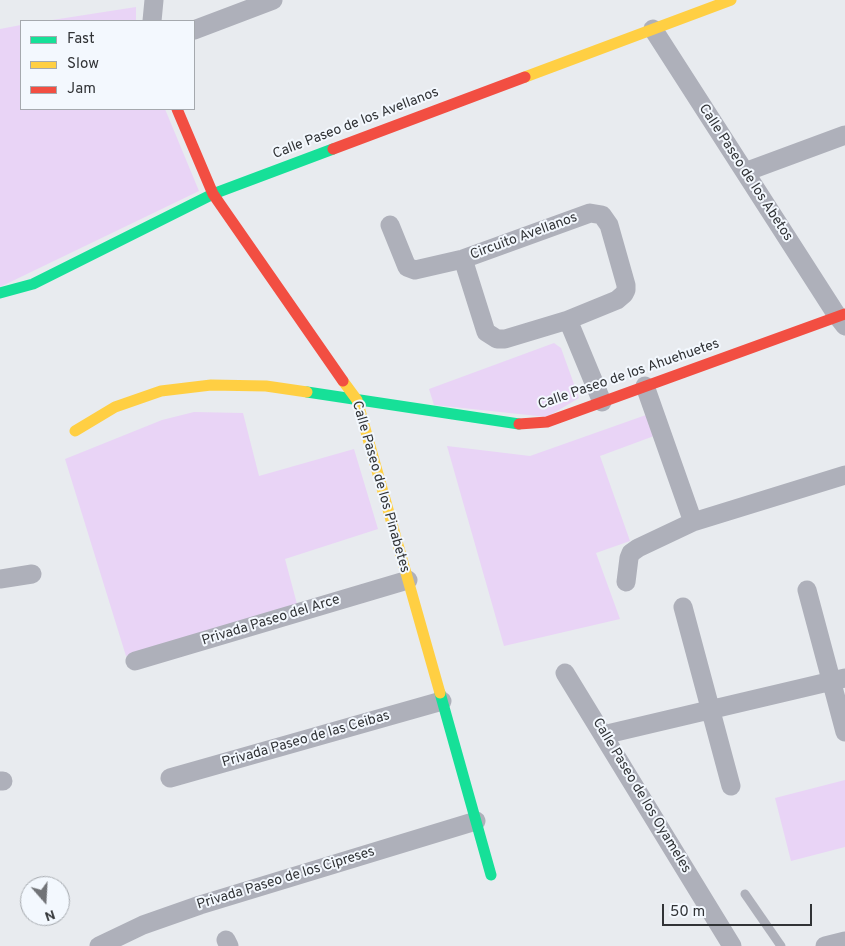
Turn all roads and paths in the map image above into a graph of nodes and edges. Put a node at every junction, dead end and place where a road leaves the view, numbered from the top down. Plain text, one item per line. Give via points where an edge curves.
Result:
1 (154, 0) edge
2 (273, 0) edge
3 (731, 0) edge
4 (152, 20) edge
5 (653, 29) junction
6 (195, 30) edge
7 (177, 110) edge
8 (845, 135) edge
9 (744, 172) junction
10 (213, 194) junction
11 (390, 225) dead end
12 (463, 259) junction
13 (0, 294) edge
14 (843, 319) edge
15 (568, 320) junction
16 (645, 386) junction
17 (357, 400) junction
18 (602, 402) junction
19 (75, 431) dead end
20 (845, 475) edge
21 (693, 522) junction
22 (32, 574) dead end
23 (0, 579) edge
24 (408, 580) junction
25 (626, 582) dead end
26 (807, 590) dead end
27 (683, 607) dead end
28 (135, 662) dead end
29 (564, 673) dead end
30 (838, 680) edge
31 (442, 701) junction
32 (711, 709) junction
33 (845, 732) edge
34 (603, 735) junction
35 (170, 778) dead end
36 (731, 786) dead end
37 (476, 821) junction
38 (491, 875) dead end
39 (744, 894) dead end
40 (845, 941) edge
41 (99, 946) edge
42 (732, 946) edge
43 (781, 946) edge
44 (825, 946) edge

1 - 4 street
2 - 6 street
3 - 5 street, Calle Paseo de los Avellanos
5 - 9 street, Calle Paseo de los Abetos
5 - 10 street, Calle Paseo de los Avellanos
7 - 10 street, Calle Paseo de los Pinabetes
8 - 9 street
9 - 14 street, Calle Paseo de los Abetos
10 - 13 street, Calle Paseo de los Avellanos via 33,284
10 - 17 street, Calle Paseo de los Pinabetes
11 - 12 street via 410,269
12 - 15 street, Circuito Avellanos via 486,332 491,336 505,339
12 - 15 street, Circuito Avellanos via 590,213 602,215 609,225 626,290 617,300
14 - 16 street, Calle Paseo de los Ahuehuetes
15 - 18 street
16 - 18 street, Calle Paseo de los Ahuehuetes
16 - 21 street
17 - 18 street, Calle Paseo de los Ahuehuetes via 513,424 547,422
17 - 19 street, Calle Paseo de los Ahuehuetes via 266,386 210,385 161,391 115,407
17 - 24 street, Calle Paseo de los Pinabetes
20 - 21 street
21 - 25 street via 634,550 629,558
22 - 23 street
24 - 28 street, Privada Paseo del Arce
24 - 31 street, Calle Paseo de los Pinabetes
26 - 30 street
27 - 32 street
29 - 34 street, Calle Paseo de los Oyameles
30 - 32 street
30 - 33 street
31 - 35 street, Privada Paseo de las Ceibas
31 - 37 street, Calle Paseo de los Pinabetes
32 - 34 street
32 - 36 street
34 - 42 street, Calle Paseo de los Oyameles
37 - 38 street, Calle Paseo de los Pinabetes
37 - 41 street, Privada Paseo de los Cipreses via 200,905 143,925
39 - 43 lane
40 - 44 street

